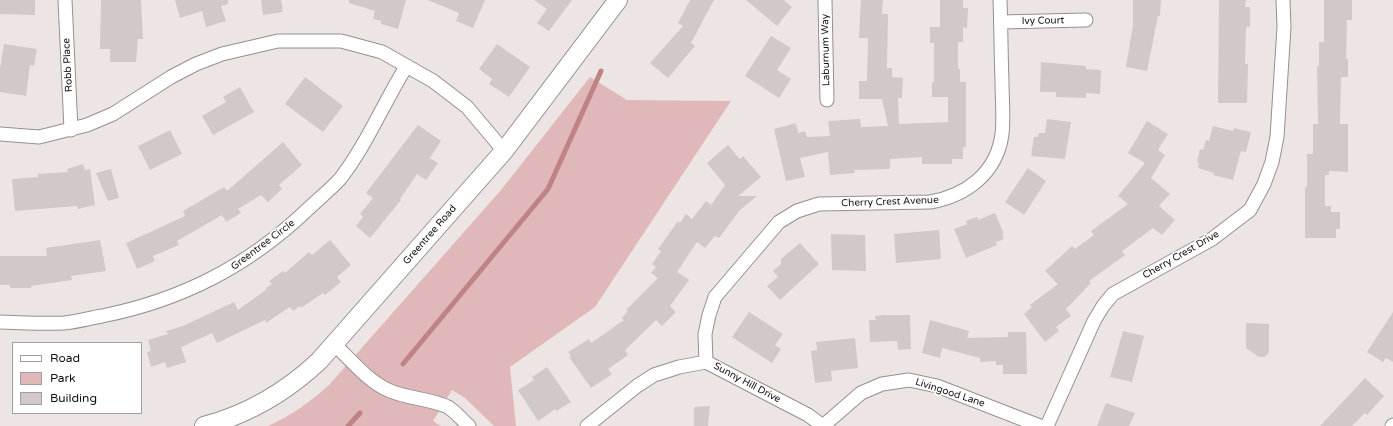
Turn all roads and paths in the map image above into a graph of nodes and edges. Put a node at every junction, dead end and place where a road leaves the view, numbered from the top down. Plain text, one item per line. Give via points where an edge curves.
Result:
1 (65, 0) edge
2 (618, 0) edge
3 (825, 0) edge
4 (1000, 0) edge
5 (1283, 0) edge
6 (1086, 20) dead end
7 (1001, 22) junction
8 (406, 67) junction
9 (826, 100) dead end
10 (71, 130) junction
11 (0, 134) edge
12 (504, 151) junction
13 (0, 322) edge
14 (334, 344) junction
15 (706, 362) junction
16 (204, 426) edge
17 (469, 426) edge
18 (587, 426) edge
19 (823, 426) edge
20 (1040, 426) edge
21 (1047, 426) edge

1 - 10 street, Robb Place
2 - 12 street, Greentree Road
3 - 9 street, Laburnum Way
4 - 7 street, Cherry Crest Avenue
5 - 21 street, Cherry Crest Drive via 1284,27 1277,137 1269,170 1250,210 1212,240 1113,294 1094,321
6 - 7 street, Ivy Court
7 - 15 street, Cherry Crest Avenue via 1002,134 996,156 984,174 966,190 943,200 819,204 797,211 779,222 716,297 705,334
8 - 10 street via 382,52 341,41 278,41 222,54 196,64 113,114
8 - 12 street via 433,81 467,108
8 - 13 street, Greentree Circle via 363,145 339,180 263,248 228,271 172,296 126,311 65,323
10 - 11 street via 39,137
12 - 14 street, Greentree Road
14 - 16 street, Greentree Road via 306,374 266,402 234,417
14 - 17 street via 374,382 387,390 449,408
15 - 18 street, Sunny Hill Drive via 654,375
15 - 19 street, Sunny Hill Drive via 808,415
19 - 20 street, Livingood Lane via 861,393 882,384 909,380 937,386

